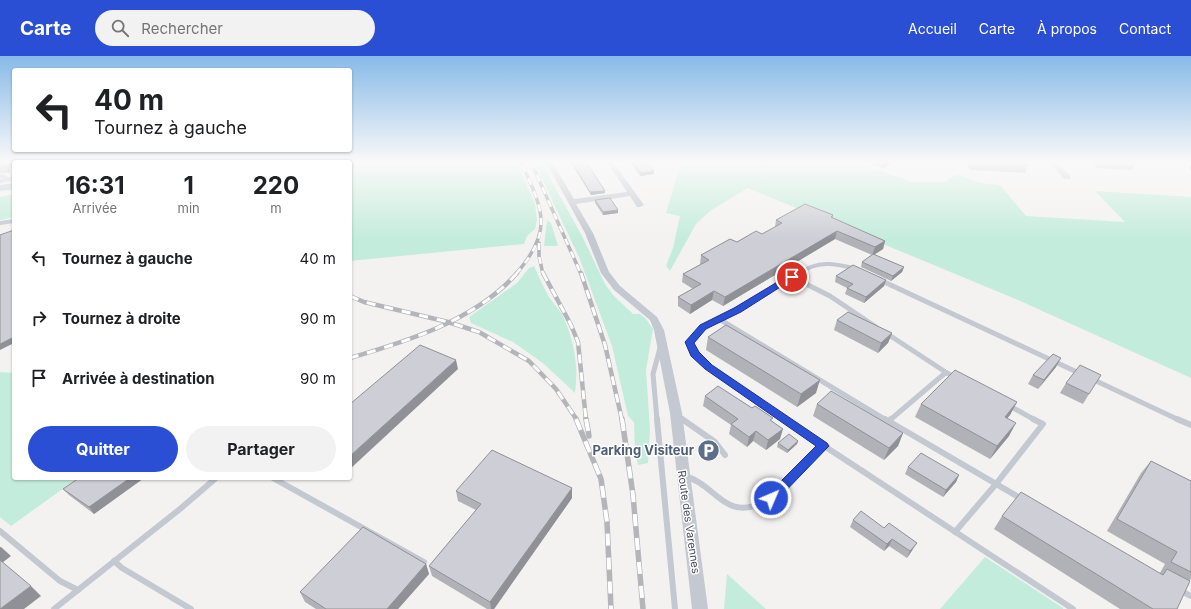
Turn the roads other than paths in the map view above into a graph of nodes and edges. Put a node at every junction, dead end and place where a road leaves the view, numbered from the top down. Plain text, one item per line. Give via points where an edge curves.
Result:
1 (563, 188) edge
2 (628, 188) edge
3 (12, 190) edge
4 (0, 192) edge
5 (632, 193) junction
6 (571, 202) junction
7 (640, 205) dead end
8 (12, 221) edge
9 (0, 223) edge
10 (862, 272) edge
11 (792, 277) junction
12 (877, 278) edge
13 (719, 319) junction
14 (662, 341) junction
15 (947, 373) junction
16 (961, 381) edge
17 (1003, 403) edge
18 (676, 413) junction
19 (888, 421) junction
20 (1191, 425) edge
21 (823, 446) junction
22 (725, 455) dead end
23 (683, 476) junction
24 (214, 480) edge
25 (278, 480) edge
26 (996, 484) junction
27 (1030, 505) edge
28 (0, 531) edge
29 (955, 532) junction
30 (114, 561) junction
31 (424, 562) edge
32 (1172, 586) edge
33 (78, 590) junction
34 (1191, 596) edge
35 (54, 609) edge
36 (191, 609) edge
37 (675, 609) edge
38 (700, 609) edge
39 (1073, 609) edge

1 - 6 street, Route des Varennes
2 - 5 street
3 - 4 main road
5 - 6 street
5 - 7 street
6 - 14 street, Route des Varennes via 589,233 606,273 617,288 654,319
8 - 9 lane
10 - 11 lane via 842,264 831,263 808,267
11 - 13 lane
11 - 15 lane via 830,296
12 - 20 lane
13 - 19 lane
13 - 21 lane via 703,327 690,342 695,354 708,367
14 - 18 street, Route des Varennes
14 - 37 lane via 653,374
15 - 16 lane
15 - 19 lane
17 - 26 lane via 1043,424
18 - 22 lane via 715,442
18 - 23 street, Route des Varennes
19 - 26 lane
21 - 23 lane via 771,498 759,506 750,508 728,505 690,477
21 - 29 lane
23 - 38 street, Route des Varennes
24 - 30 lane
25 - 31 lane
26 - 27 lane
26 - 29 lane
28 - 33 lane via 60,581
29 - 39 lane
30 - 33 lane
30 - 36 lane
32 - 34 lane
33 - 35 lane

